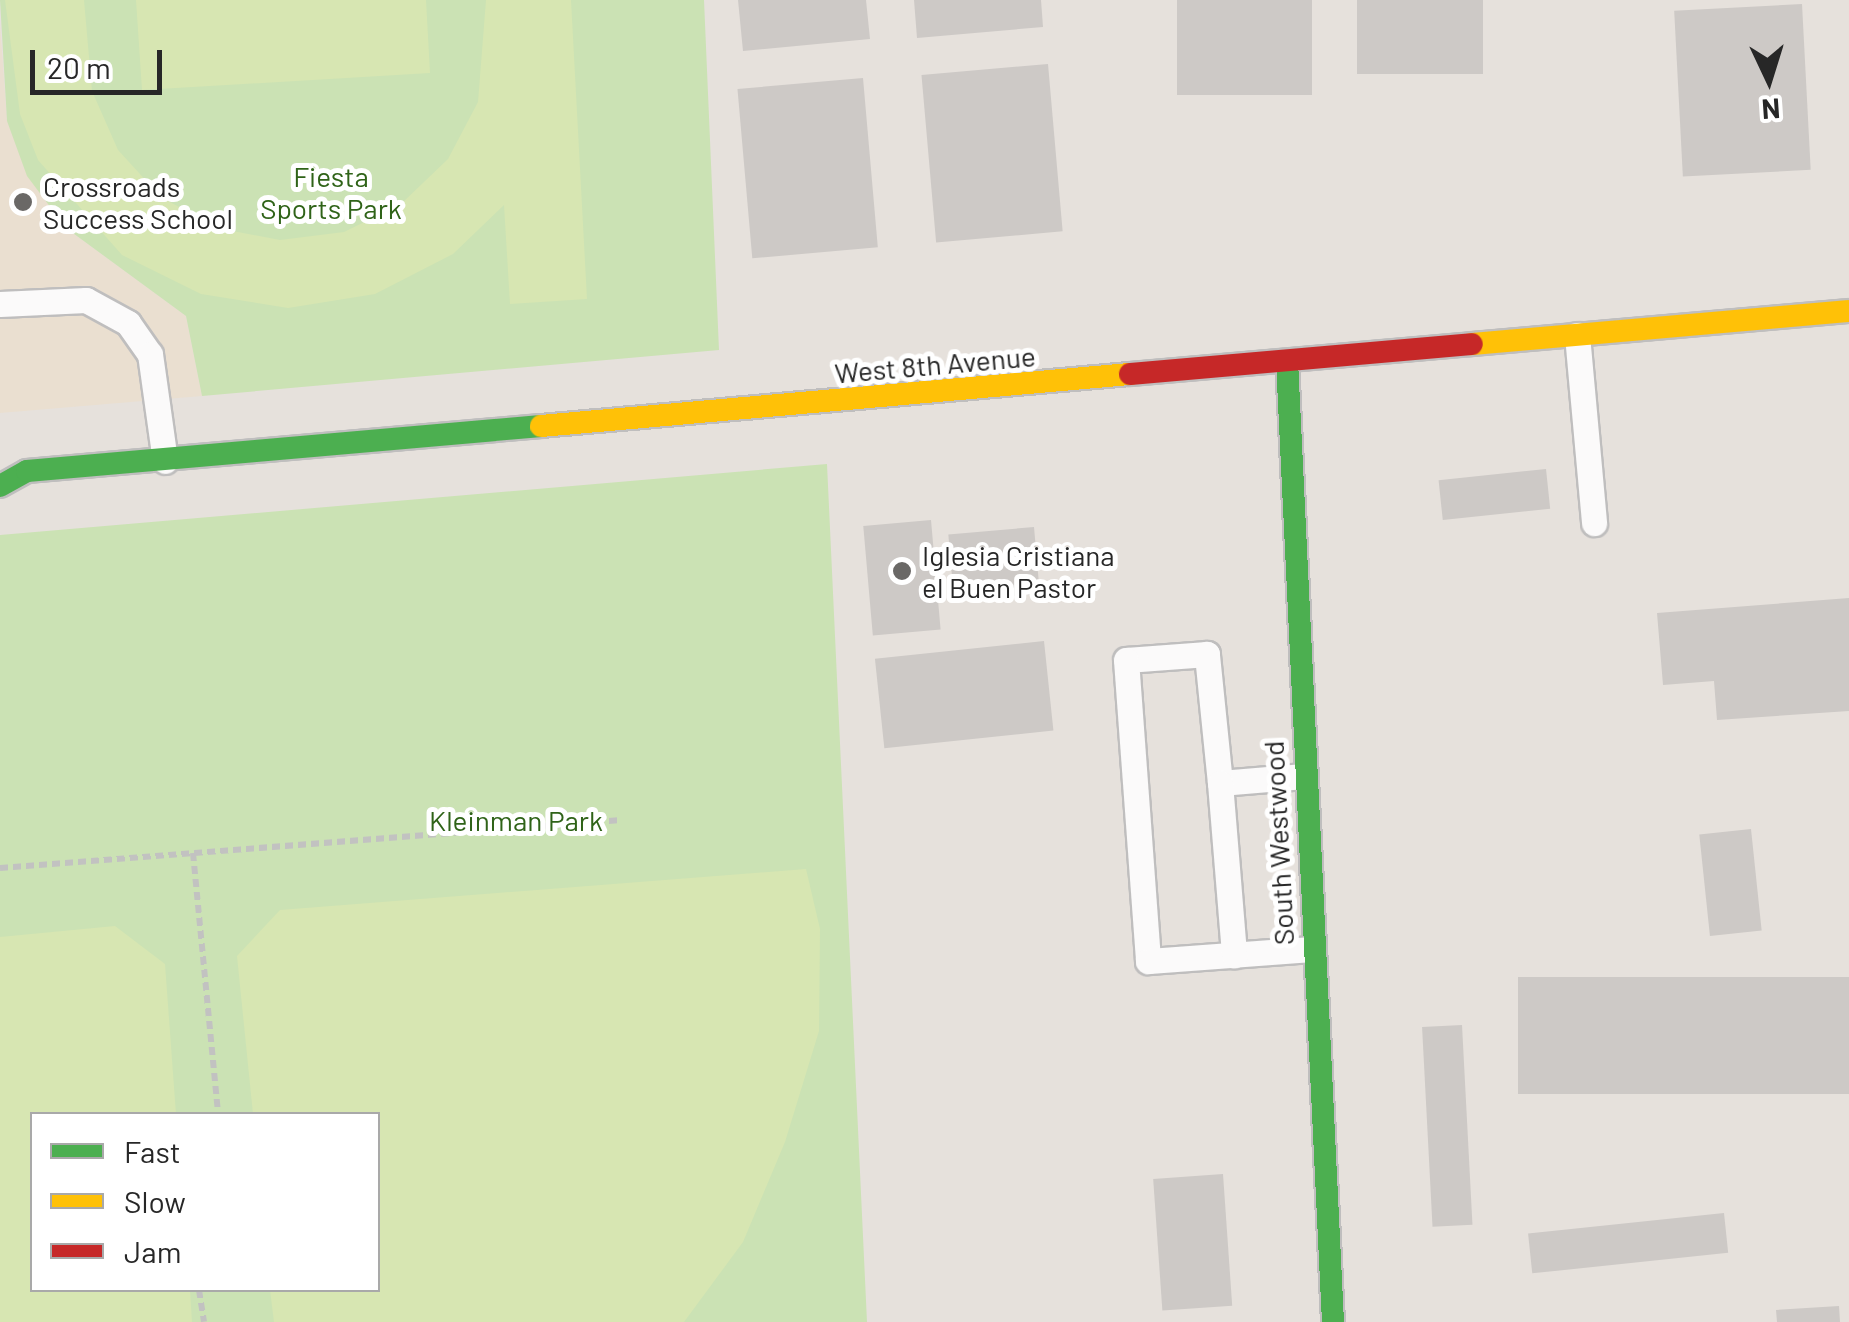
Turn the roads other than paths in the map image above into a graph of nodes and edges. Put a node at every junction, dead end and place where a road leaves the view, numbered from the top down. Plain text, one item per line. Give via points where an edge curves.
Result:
1 (0, 304) edge
2 (1849, 311) edge
3 (1576, 335) junction
4 (1287, 361) junction
5 (0, 455) edge
6 (165, 462) junction
7 (27, 471) junction
8 (0, 486) edge
9 (1594, 524) dead end
10 (1304, 776) junction
11 (1220, 783) junction
12 (1313, 950) junction
13 (1234, 955) junction
14 (1333, 1322) edge

1 - 6 lane via 86,300 128,324 150,354
2 - 3 street, West 8th Avenue
3 - 4 street, West 8th Avenue
3 - 9 lane
4 - 6 street, West 8th Avenue
4 - 10 street, South Westwood
5 - 7 street
6 - 7 street, West 8th Avenue
7 - 8 street, West 8th Avenue
10 - 11 lane
10 - 12 street, South Westwood
11 - 13 lane
11 - 13 lane via 1207,654 1126,660 1148,961
12 - 13 lane
12 - 14 street, South Westwood

